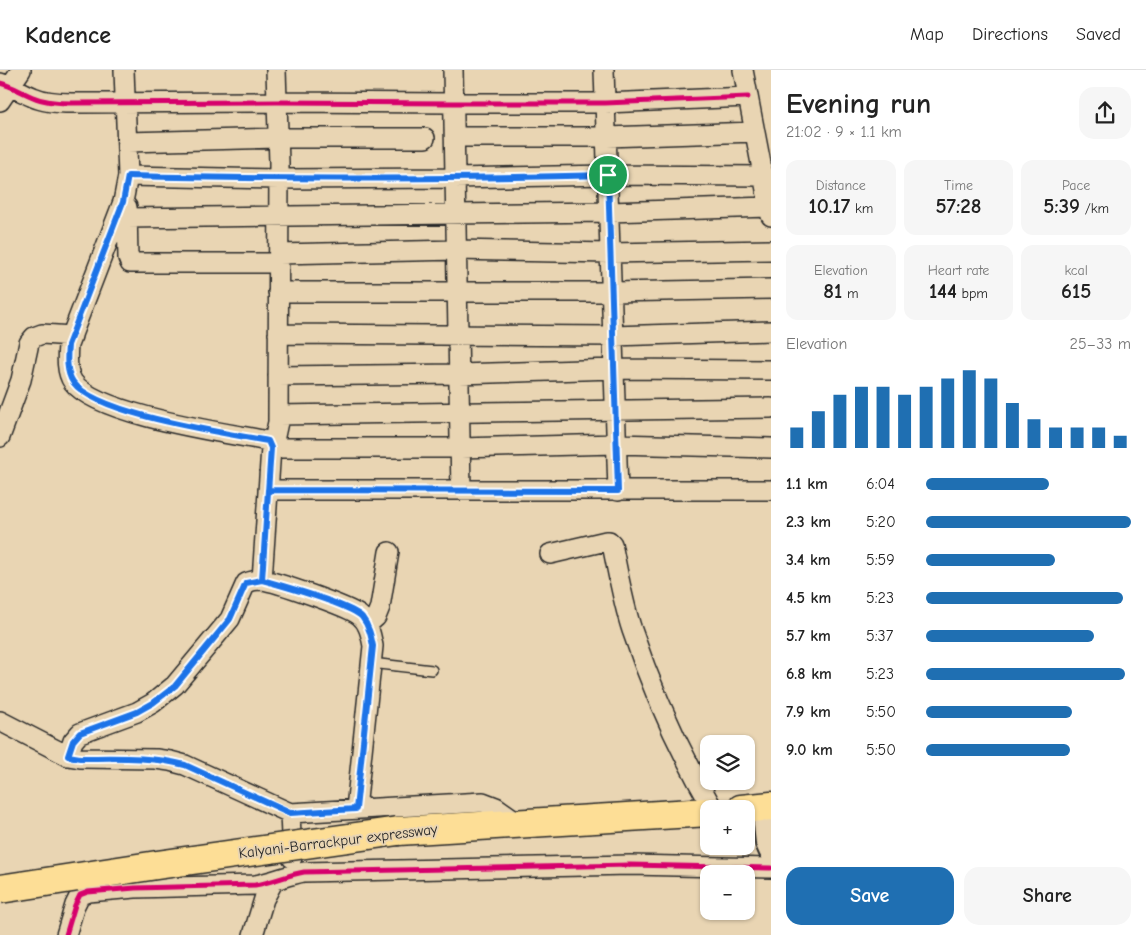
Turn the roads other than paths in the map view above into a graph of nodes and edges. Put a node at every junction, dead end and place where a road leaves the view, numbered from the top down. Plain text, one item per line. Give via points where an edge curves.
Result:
1 (21, 70) edge
2 (124, 70) edge
3 (276, 70) edge
4 (454, 70) edge
5 (604, 70) edge
6 (743, 70) edge
7 (5, 84) edge
8 (748, 96) junction
9 (0, 101) edge
10 (277, 102) junction
11 (126, 103) junction
12 (454, 103) junction
13 (606, 103) junction
14 (755, 132) junction
15 (607, 137) junction
16 (278, 138) junction
17 (425, 138) dead end
18 (455, 138) junction
19 (127, 142) junction
20 (608, 175) junction
21 (763, 176) junction
22 (455, 178) junction
23 (279, 179) junction
24 (127, 182) junction
25 (609, 212) junction
26 (770, 212) edge
27 (456, 214) junction
28 (279, 216) junction
29 (127, 218) junction
30 (457, 250) junction
31 (771, 250) edge
32 (610, 253) junction
33 (279, 259) junction
34 (771, 290) edge
35 (457, 291) junction
36 (278, 292) junction
37 (612, 292) junction
38 (771, 331) edge
39 (278, 334) junction
40 (458, 335) junction
41 (72, 336) junction
42 (613, 336) junction
43 (614, 369) junction
44 (771, 370) edge
45 (459, 374) junction
46 (278, 376) junction
47 (771, 408) edge
48 (615, 409) junction
49 (460, 414) junction
50 (278, 415) junction
51 (0, 437) edge
52 (616, 444) junction
53 (271, 446) junction
54 (460, 448) junction
55 (771, 448) edge
56 (268, 490) junction
57 (461, 490) junction
58 (771, 490) edge
59 (618, 491) junction
60 (389, 552) dead end
61 (550, 554) dead end
62 (262, 580) junction
63 (367, 625) junction
64 (371, 663) junction
65 (432, 670) dead end
66 (0, 721) edge
67 (68, 756) junction
68 (708, 800) edge
69 (759, 807) edge
70 (356, 809) junction
71 (290, 813) junction
72 (700, 813) edge
73 (520, 824) junction
74 (771, 850) edge
75 (771, 868) edge
76 (293, 874) junction
77 (273, 882) junction
78 (0, 889) edge
79 (66, 935) edge
80 (253, 935) edge

1 - 7 street
2 - 11 street
3 - 10 street
4 - 12 street
5 - 13 street
6 - 8 street
7 - 9 street
7 - 11 street via 34,98 58,103
8 - 13 street
8 - 14 street
10 - 11 street
10 - 12 street
10 - 16 street
11 - 19 street
12 - 13 street
12 - 18 street
13 - 15 street
14 - 15 street
14 - 21 street
15 - 18 street
15 - 20 street
16 - 17 street
16 - 19 street
16 - 23 street
18 - 22 street
19 - 24 street
20 - 21 street
20 - 22 street
20 - 25 street
21 - 26 street
22 - 23 street
22 - 27 street
23 - 24 street
23 - 28 street
24 - 29 street
24 - 41 street via 123,202
25 - 26 street
25 - 27 street
25 - 32 street
27 - 28 street
27 - 30 street
28 - 29 street
28 - 33 street
29 - 33 street via 130,263
30 - 32 street
30 - 33 street
30 - 35 street
31 - 32 street
32 - 37 street
33 - 36 street
34 - 37 street
35 - 36 street
35 - 37 street
35 - 40 street
36 - 39 street
37 - 42 street
38 - 42 street
39 - 40 street
39 - 46 street
40 - 42 street
40 - 45 street
41 - 51 street via 42,334 29,342 21,380
41 - 53 street via 68,345 68,370 73,382 86,394 105,404 169,422 268,441
42 - 43 street
43 - 44 street
43 - 45 street
43 - 48 street
45 - 46 street
45 - 49 street
46 - 50 street
47 - 48 street
48 - 49 street
48 - 52 street
49 - 50 street
49 - 54 street
50 - 53 street via 277,431
52 - 54 street
52 - 55 street
52 - 59 street
53 - 54 street
53 - 56 street
54 - 57 street
56 - 57 street
56 - 62 street
57 - 59 street
58 - 59 street
60 - 63 street via 380,607 376,617
61 - 68 street via 606,541 612,544 625,607 644,661 664,713
62 - 63 street via 352,611
62 - 67 street via 246,583 230,619 175,686 145,708 80,733 73,741
63 - 64 street via 373,646
64 - 65 lane
64 - 70 street
66 - 67 street
67 - 71 street via 170,761
69 - 74 street
70 - 71 street
70 - 73 street via 483,802
71 - 76 street
72 - 73 highway, Kalyani-Barrackpur expressway
73 - 78 highway, Kalyani-Barrackpur expressway, bridge via 398,831
75 - 76 street via 630,864
76 - 77 street
77 - 79 street via 88,892 80,896 75,905
77 - 80 street

